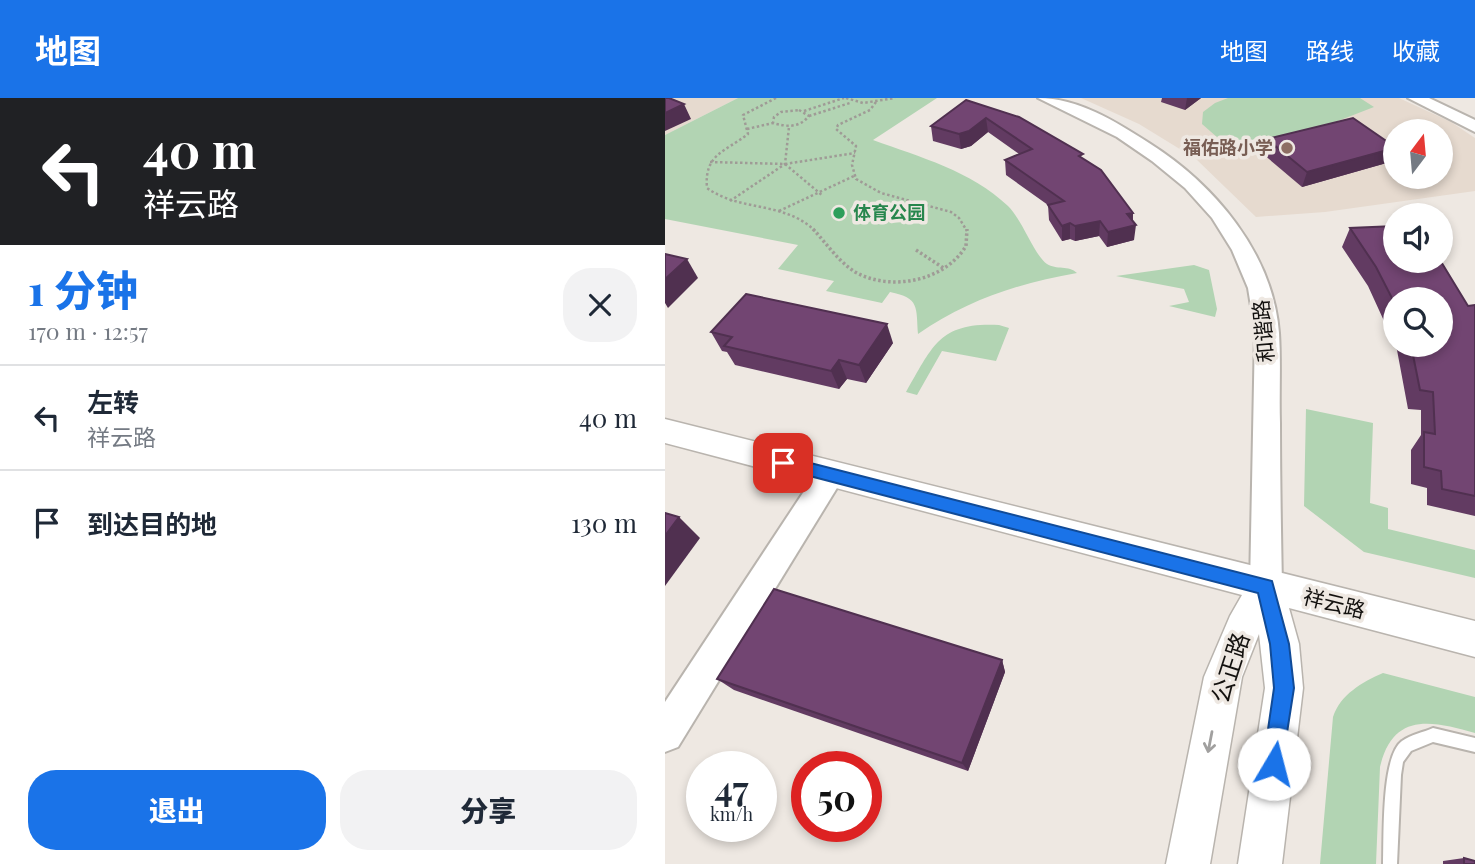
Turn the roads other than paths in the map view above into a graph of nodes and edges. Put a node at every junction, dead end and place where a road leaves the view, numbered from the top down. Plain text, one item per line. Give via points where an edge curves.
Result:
1 (1046, 98) edge
2 (1416, 98) edge
3 (1475, 127) edge
4 (665, 431) edge
5 (830, 475) junction
6 (1266, 587) junction
7 (1475, 639) edge
8 (665, 734) edge
9 (1475, 745) edge
10 (1188, 864) edge
11 (1260, 864) edge
12 (1390, 864) edge

1 - 6 street, 和谐路 via 1109,125 1173,167 1221,217 1254,271 1267,331
2 - 3 street
4 - 5 main road, 祥云路
5 - 6 main road, 祥云路
5 - 8 street
6 - 7 main road, 祥云路
6 -> 10 main road, 公正路 via 1223,677
6 - 11 main road, 公正路 via 1280,644 1284,688
9 - 12 lane via 1433,735 1406,746 1394,775

